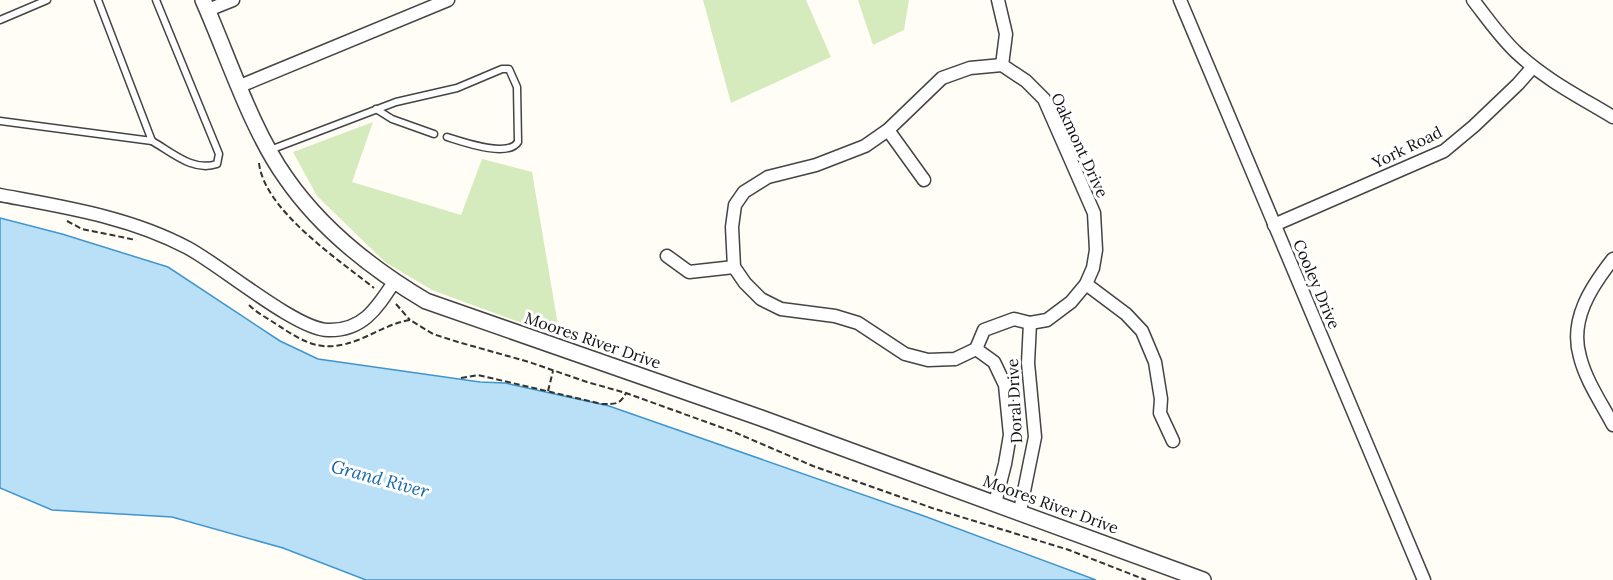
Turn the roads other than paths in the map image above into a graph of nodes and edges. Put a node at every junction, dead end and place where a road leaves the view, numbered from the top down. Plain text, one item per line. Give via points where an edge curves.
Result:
1 (48, 0) edge
2 (98, 0) edge
3 (156, 0) edge
4 (233, 0) edge
5 (448, 0) edge
6 (998, 0) edge
7 (1180, 0) edge
8 (1473, 0) edge
9 (206, 5) edge
10 (1, 18) edge
11 (1002, 65) junction
12 (1533, 67) junction
13 (240, 86) junction
14 (376, 109) junction
15 (1613, 117) edge
16 (0, 121) edge
17 (888, 130) junction
18 (434, 134) dead end
19 (447, 138) dead end
20 (152, 141) junction
21 (270, 150) junction
22 (924, 180) dead end
23 (0, 195) edge
24 (1274, 225) junction
25 (667, 256) dead end
26 (1613, 259) edge
27 (734, 267) junction
28 (394, 282) junction
29 (1086, 284) junction
30 (1030, 323) junction
31 (976, 349) junction
32 (1613, 425) edge
33 (1173, 441) dead end
34 (995, 503) junction
35 (1020, 512) junction
36 (1203, 580) edge
37 (1424, 580) edge

1 - 10 lane
2 - 20 lane
3 - 20 lane via 219,154 217,164 205,168 191,165
4 - 9 street
5 - 13 street
6 - 11 street via 1006,34
7 - 24 street, Cooley Drive
8 - 12 street via 1501,37
9 - 13 street, Moores River Drive
11 - 17 street via 970,68 942,78
11 - 29 street, Oakmont Drive via 1044,99 1094,213 1094,268
12 - 15 street
12 - 24 street, York Road via 1444,151
13 - 21 street, Moores River Drive
14 - 18 lane
14 - 19 lane via 457,88 509,69 517,87 519,142 515,147 497,149
14 - 21 lane
16 - 20 lane
17 - 22 street
17 - 27 street via 865,146 816,165 768,177 744,192 735,205 732,227
21 - 28 street, Moores River Drive via 311,211 344,244
23 - 28 street via 78,209 159,235 188,248 290,315 320,330 351,327 364,321
24 - 37 street, Cooley Drive
25 - 27 street via 689,272
26 - 32 street via 1583,304 1577,329 1579,357
27 - 31 street via 761,299 781,309 858,323 905,354 928,360 955,359
28 - 34 street, Moores River Drive via 426,301
29 - 30 street, Oakmont Drive via 1071,302 1047,320
29 - 33 street via 1142,331 1155,362 1160,412
30 - 31 street via 1014,319 984,330
30 - 35 street, Doral Drive via 1028,363 1035,437
31 - 34 street, Doral Drive via 994,362 1005,385 1010,435
34 - 35 street, Moores River Drive
35 - 36 street, Moores River Drive

